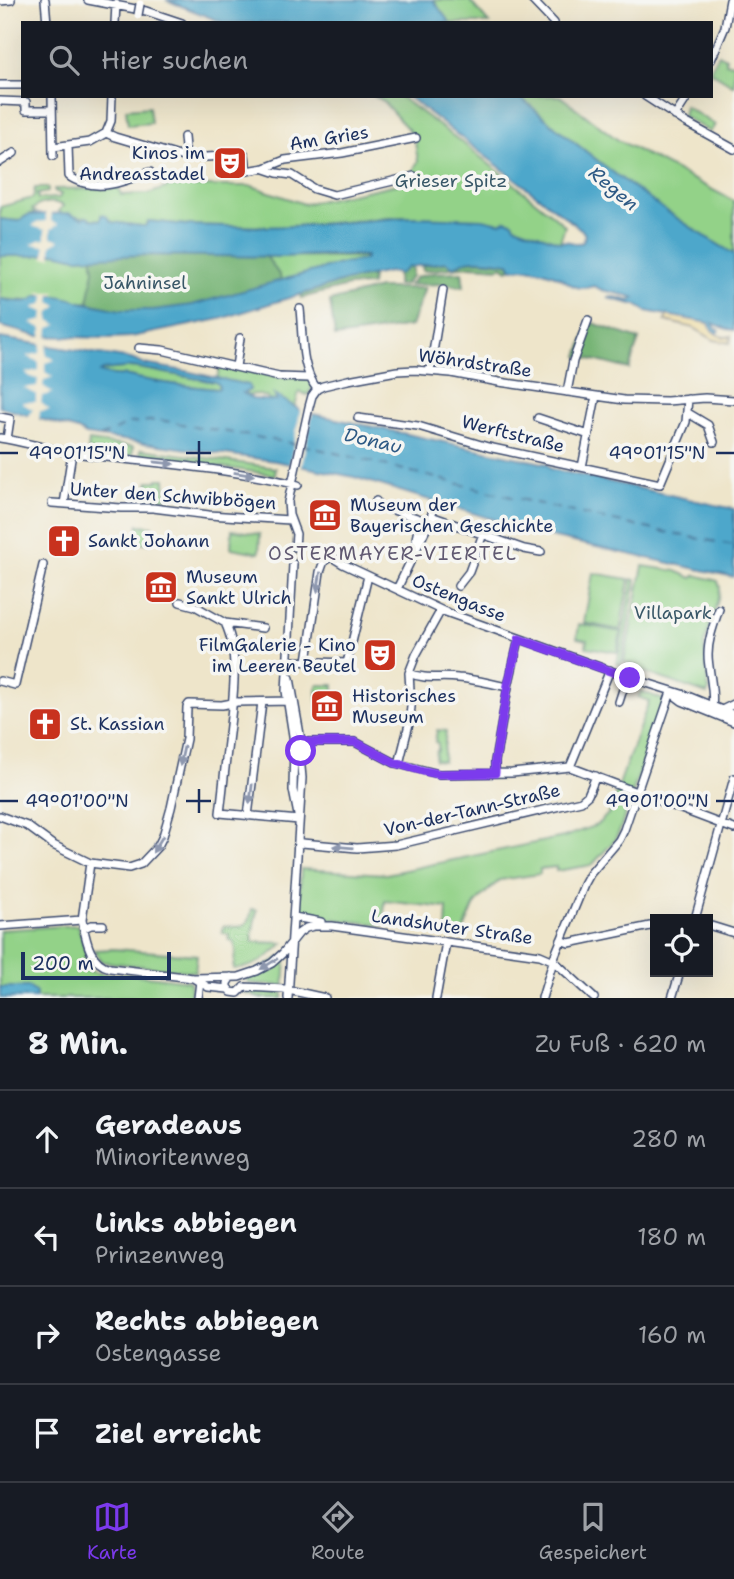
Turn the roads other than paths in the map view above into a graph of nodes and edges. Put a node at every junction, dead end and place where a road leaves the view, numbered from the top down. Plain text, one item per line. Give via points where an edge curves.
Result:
1 (11, 0) edge
2 (45, 0) edge
3 (88, 0) edge
4 (141, 0) edge
5 (532, 0) edge
6 (730, 0) edge
7 (0, 1) edge
8 (116, 4) junction
9 (138, 19) edge
10 (47, 21) edge
11 (115, 21) edge
12 (176, 21) edge
13 (552, 21) edge
14 (713, 55) edge
15 (0, 85) edge
16 (21, 85) edge
17 (52, 98) edge
18 (112, 98) edge
19 (648, 98) edge
20 (687, 98) edge
21 (26, 99) edge
22 (0, 101) edge
23 (52, 110) junction
24 (675, 116) junction
25 (106, 133) junction
26 (184, 136) dead end
27 (416, 138) dead end
28 (68, 145) junction
29 (53, 146) junction
30 (734, 149) edge
31 (12, 154) dead end
32 (53, 156) dead end
33 (186, 158) junction
34 (0, 162) edge
35 (265, 169) junction
36 (150, 172) dead end
37 (414, 176) dead end
38 (443, 290) dead end
39 (300, 309) dead end
40 (588, 320) dead end
41 (240, 338) dead end
42 (138, 348) dead end
43 (236, 367) junction
44 (430, 371) junction
45 (309, 378) junction
46 (317, 389) junction
47 (568, 391) junction
48 (596, 396) junction
49 (688, 399) junction
50 (734, 400) edge
51 (688, 413) junction
52 (0, 417) edge
53 (358, 418) dead end
54 (538, 418) dead end
55 (589, 435) junction
56 (3, 439) edge
57 (714, 442) dead end
58 (72, 453) junction
59 (582, 467) junction
60 (295, 484) junction
61 (52, 503) dead end
62 (64, 504) junction
63 (434, 507) dead end
64 (387, 508) dead end
65 (290, 520) junction
66 (430, 520) junction
67 (482, 534) junction
68 (417, 545) junction
69 (295, 547) tunnel mouth
70 (320, 550) dead end
71 (541, 552) dead end
72 (331, 557) junction
73 (293, 564) tunnel mouth
74 (43, 565) dead end
75 (369, 576) junction
76 (458, 586) dead end
77 (397, 589) junction
78 (180, 602) dead end
79 (719, 609) dead end
80 (442, 610) junction
81 (225, 623) junction
82 (263, 628) dead end
83 (519, 639) junction
84 (288, 661) junction
85 (307, 661) junction
86 (610, 670) junction
87 (409, 673) junction
88 (631, 678) junction
89 (0, 681) edge
90 (508, 687) junction
91 (671, 692) junction
92 (290, 701) junction
93 (262, 702) junction
94 (619, 702) dead end
95 (232, 703) junction
96 (734, 704) edge
97 (712, 706) junction
98 (722, 710) junction
99 (734, 715) edge
100 (734, 722) edge
101 (298, 742) junction
102 (302, 757) dead end
103 (399, 764) junction
104 (570, 767) junction
105 (495, 773) junction
106 (596, 776) junction
107 (734, 778) edge
108 (637, 792) junction
109 (0, 816) edge
110 (248, 816) junction
111 (299, 820) junction
112 (721, 824) junction
113 (734, 829) edge
114 (298, 845) junction
115 (90, 863) junction
116 (696, 914) edge
117 (294, 917) junction
118 (83, 924) junction
119 (103, 925) dead end
120 (0, 926) edge
121 (331, 926) junction
122 (650, 926) edge
123 (713, 927) edge
124 (734, 933) edge
125 (561, 940) junction
126 (292, 941) junction
127 (446, 942) junction
128 (554, 961) junction
129 (235, 977) junction
130 (679, 977) edge
131 (198, 979) junction
132 (244, 987) junction
133 (228, 989) junction
134 (288, 994) edge
135 (198, 998) edge
136 (325, 998) edge
137 (436, 998) edge
138 (542, 998) edge
139 (594, 998) edge
140 (673, 998) edge

1 - 7 street
2 - 10 street
3 - 8 street
4 - 9 street, bridge
5 - 13 street
6 - 14 street
8 - 11 street
8 - 12 street
15 - 16 street
17 - 23 street
18 - 25 street
19 - 24 street
20 - 24 street
21 - 22 street
21 - 23 street via 26,110
23 - 29 street
24 - 30 street
25 - 28 street via 90,142
25 - 33 street
26 - 33 street
27 - 35 street, Am Gries via 285,160
28 - 29 street
28 - 36 street via 73,180 107,185
29 - 32 street
31 - 34 street
33 - 35 street, Am Gries via 245,155 247,171
35 - 37 street via 292,175 334,195
38 - 44 street
39 - 45 street
40 - 47 street via 573,360
41 - 43 street
42 - 43 street
43 - 45 street
44 - 46 street, Wöhrdstraße via 397,371
44 - 47 street, Wöhrdstraße
45 - 46 street
46 - 60 street via 308,409
47 - 48 street, Wöhrdstraße
48 - 49 street, Wöhrdstraße via 641,401
48 - 55 street
49 - 50 street, Wöhrdstraße
49 - 51 street
51 - 57 street via 708,425
51 - 59 street, Werftstraße via 660,484
52 - 56 street via 10,419
53 - 59 street, Werftstraße via 418,425 488,447
54 - 55 street
55 - 59 street
56 - 58 street
58 -> 60 street
58 - 62 street
60 - 65 street via 288,505
61 - 62 street, Unter den Schwibbögen
62 - 65 street, Unter den Schwibbögen
63 - 66 street
64 - 68 street via 420,520
65 - 69 street
66 - 67 street
66 - 68 street
67 - 71 street
67 - 76 street via 469,572
68 - 77 street
70 - 72 street, Ostengasse
72 - 75 street, Ostengasse
72 -> 85 street via 322,565
73 - 84 street
74 - 89 street via 15,685
75 - 77 street, Ostengasse
75 - 85 street via 347,663
77 - 80 street, Ostengasse
78 - 81 street
79 - 97 street via 709,640
80 - 83 street, Ostengasse
80 - 87 street
81 - 82 street
81 - 95 street via 233,654
83 - 86 street, Ostengasse
83 - 90 street
84 - 85 street
84 - 92 street
86 - 88 street, Ostengasse
86 - 104 street
87 - 90 street
87 - 103 street via 411,707
88 - 91 street, Ostengasse
88 - 94 street
90 - 105 street
91 - 97 street
91 - 100 street
91 - 108 street
92 - 93 street
92 - 101 street
93 - 95 street
93 -> 110 street
95 - 110 street via 220,813
95 -> 115 street via 189,704 172,808 158,846 141,864 129,868
96 - 98 street
97 - 98 street
98 - 99 street
101 - 102 street
101 - 103 street via 355,742
101 - 111 street via 300,772 293,794
103 - 105 street via 439,774
104 - 105 street
104 - 106 street
106 - 108 street
106 -> 114 street, Von-der-Tann-Straße via 581,801 396,845
107 - 112 street
108 - 112 street
108 - 125 street via 622,835 587,880
109 - 115 street via 27,826
110 - 111 street
111 - 114 street
112 - 113 street
112 - 116 street
114 - 117 street
115 - 118 street
117 - 121 street, Landshuter Straße
117 - 126 street
118 - 119 street
118 - 120 street
118 - 131 street via 92,955 104,966
121 - 126 street, Landshuter Straße via 306,928
121 - 127 street, Landshuter Straße
122 - 125 street via 569,943
123 - 124 street
125 - 128 street
126 -> 129 street, Landshuter Straße via 272,963
126 - 134 street
127 - 128 street, Landshuter Straße
127 - 137 street
128 - 138 street
128 - 139 street, Landshuter Straße
129 - 131 street
129 - 132 street
129 - 133 street via 227,982
130 - 140 street
131 - 133 street via 208,987
131 - 135 street
132 - 133 street via 235,993
132 - 134 street
134 - 136 street

